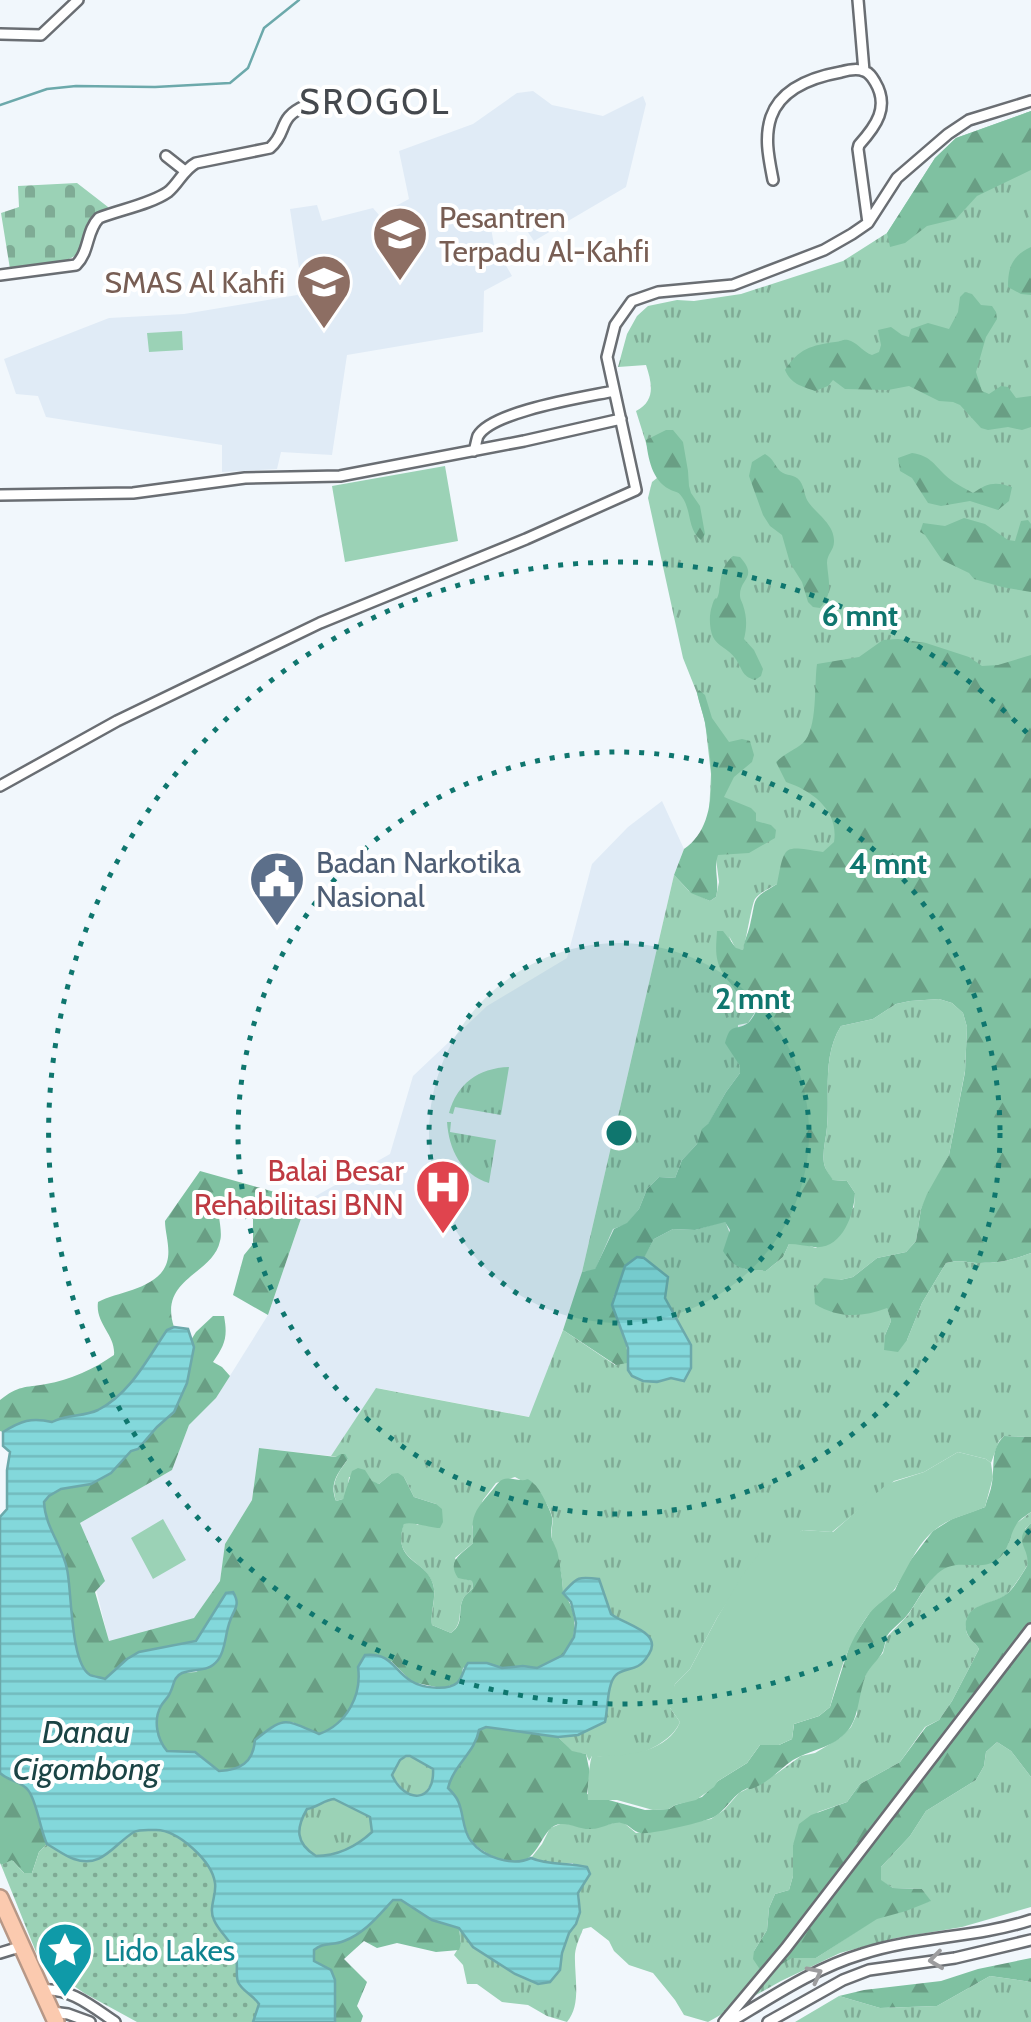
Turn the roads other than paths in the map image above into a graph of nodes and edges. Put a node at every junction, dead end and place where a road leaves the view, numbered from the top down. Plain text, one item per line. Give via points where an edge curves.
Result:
1 (78, 0) edge
2 (858, 0) edge
3 (0, 34) edge
4 (864, 71) junction
5 (1031, 100) edge
6 (307, 105) dead end
7 (166, 156) dead end
8 (185, 171) junction
9 (772, 180) dead end
10 (868, 222) junction
11 (0, 275) edge
12 (614, 392) junction
13 (621, 420) junction
14 (474, 451) junction
15 (0, 494) edge
16 (0, 786) edge
17 (1031, 1630) edge
18 (0, 1898) edge
19 (1031, 1920) edge
20 (1031, 1940) edge
21 (23, 1946) junction
22 (0, 1953) edge
23 (42, 1990) junction
24 (75, 1996) junction
25 (58, 2016) edge
26 (95, 2019) edge
27 (115, 2022) edge
28 (727, 2022) edge
29 (768, 2022) edge

1 - 3 street via 41,34
2 - 4 street
4 - 9 street via 804,82 784,97 768,134
4 - 10 street via 882,100 878,122 858,149
5 - 10 street via 948,134 897,178
6 - 8 street via 289,114 270,148
7 - 8 street
8 - 11 street via 160,196 94,222 76,264
10 - 12 street via 824,250 741,282 632,301 608,345
12 - 13 street
12 - 14 street via 497,420 478,436
13 - 14 street
13 - 16 street via 636,490 320,623
14 - 15 street via 340,476 245,478 144,493
17 - 28 street
18 - 21 highway
28 -> 19 street via 862,1953
20 -> 29 street via 869,1970
21 - 22 street
21 - 23 highway
23 - 24 street
23 - 25 highway
24 - 25 street
24 - 26 street
25 - 26 street
26 - 27 street

